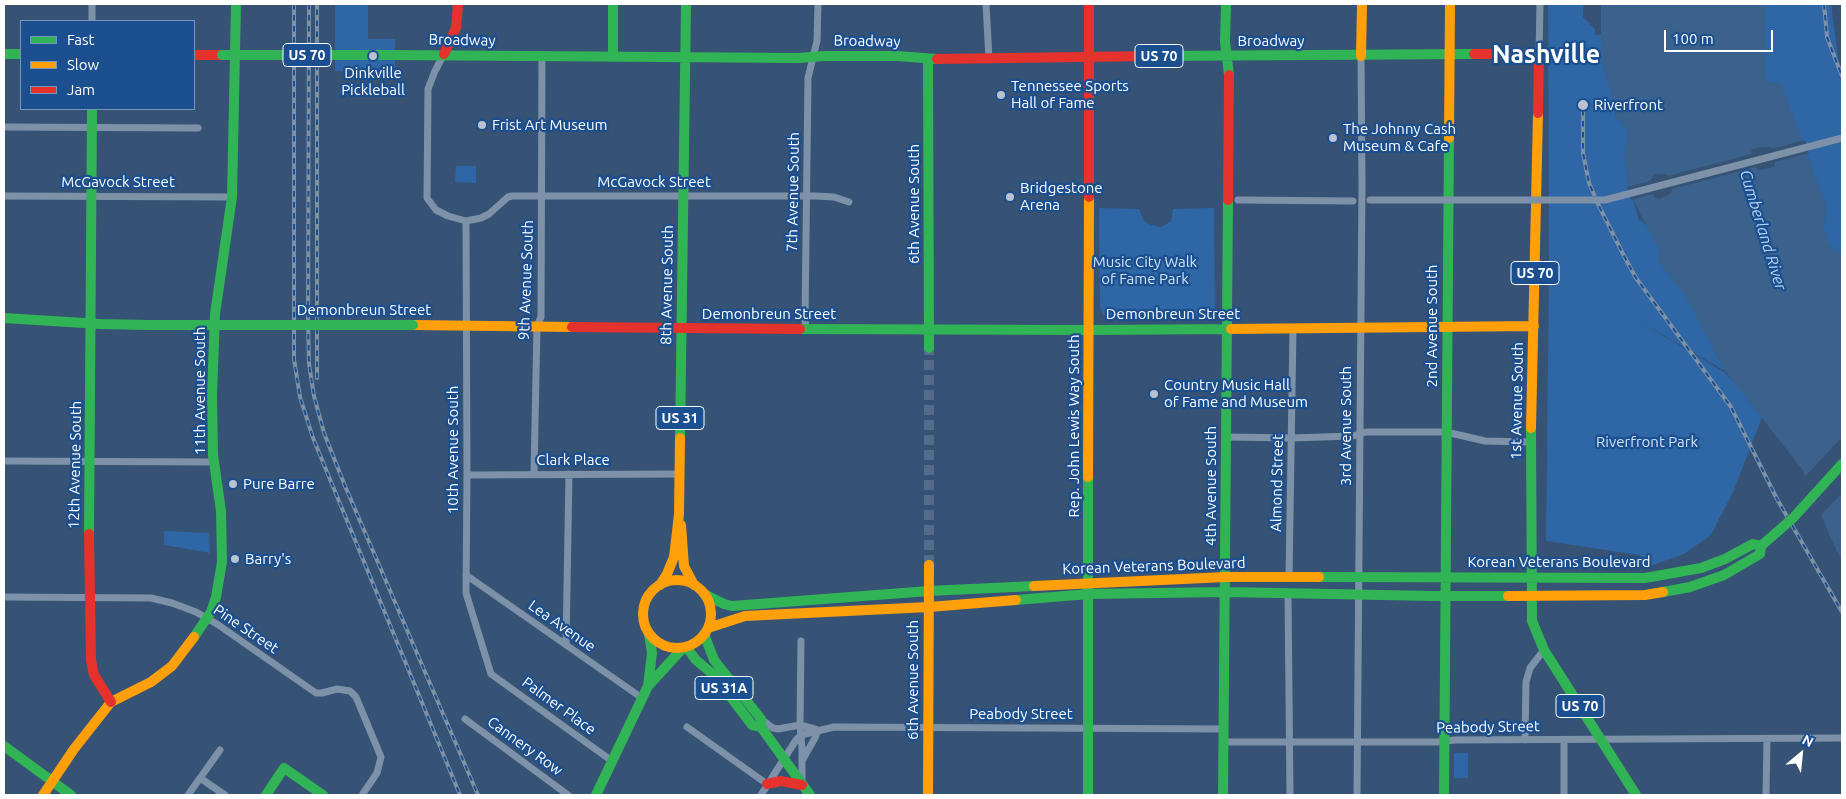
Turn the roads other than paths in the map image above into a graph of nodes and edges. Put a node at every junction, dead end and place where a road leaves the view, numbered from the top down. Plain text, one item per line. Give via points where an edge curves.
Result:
1 (92, 4) edge
2 (236, 4) edge
3 (458, 4) edge
4 (613, 4) edge
5 (686, 4) edge
6 (818, 4) edge
7 (986, 4) edge
8 (1089, 4) edge
9 (1226, 4) edge
10 (1362, 4) edge
11 (1450, 4) edge
12 (1540, 4) edge
13 (92, 20) edge
14 (4, 54) edge
15 (20, 54) edge
16 (195, 54) edge
17 (444, 54) junction
18 (1539, 54) junction
19 (542, 56) junction
20 (613, 56) junction
21 (813, 56) junction
22 (1227, 56) junction
23 (1361, 56) junction
24 (1449, 56) junction
25 (686, 57) junction
26 (1090, 57) junction
27 (928, 59) junction
28 (989, 59) junction
29 (92, 110) edge
30 (4, 127) edge
31 (92, 128) junction
32 (198, 128) dead end
33 (1842, 138) edge
34 (4, 196) edge
35 (92, 196) junction
36 (542, 196) junction
37 (684, 196) junction
38 (806, 196) junction
39 (232, 197) junction
40 (1238, 200) dead end
41 (1370, 200) dead end
42 (1353, 201) dead end
43 (849, 202) dead end
44 (466, 221) junction
45 (4, 318) edge
46 (90, 323) junction
47 (466, 325) junction
48 (537, 326) junction
49 (1534, 326) junction
50 (1447, 327) junction
51 (682, 328) junction
52 (1293, 328) junction
53 (1360, 328) junction
54 (806, 329) junction
55 (930, 329) junction
56 (1227, 329) junction
57 (1090, 330) junction
58 (930, 348) tunnel mouth
59 (1446, 432) junction
60 (1360, 434) junction
61 (1227, 436) junction
62 (1291, 438) junction
63 (1531, 442) junction
64 (91, 461) junction
65 (4, 462) edge
66 (214, 462) junction
67 (1842, 464) edge
68 (534, 474) junction
69 (569, 474) junction
70 (680, 474) junction
71 (467, 475) junction
72 (679, 514) junction
73 (1761, 546) junction
74 (929, 565) tunnel mouth
75 (466, 575) junction
76 (1289, 577) junction
77 (1359, 577) junction
78 (1226, 578) junction
79 (1446, 578) junction
80 (1532, 579) junction
81 (660, 585) junction
82 (694, 585) junction
83 (1089, 588) junction
84 (929, 591) junction
85 (1226, 592) junction
86 (704, 594) junction
87 (1288, 594) junction
88 (1359, 595) junction
89 (1531, 595) junction
90 (1445, 596) junction
91 (4, 597) edge
92 (90, 597) junction
93 (929, 607) junction
94 (207, 618) junction
95 (706, 631) junction
96 (649, 634) junction
97 (801, 641) dead end
98 (566, 645) junction
99 (684, 648) junction
100 (1544, 650) junction
101 (491, 674) joint
102 (648, 686) junction
103 (642, 698) junction
104 (111, 702) junction
105 (465, 719) dead end
106 (761, 723) junction
107 (800, 725) junction
108 (687, 727) dead end
109 (928, 727) junction
110 (1088, 728) junction
111 (1224, 729) junction
112 (818, 730) junction
113 (801, 735) junction
114 (1842, 738) edge
115 (1600, 739) junction
116 (1767, 739) junction
117 (1525, 740) junction
118 (1564, 740) junction
119 (1290, 741) junction
120 (1444, 741) junction
121 (1224, 742) junction
122 (1358, 742) junction
123 (4, 746) edge
124 (220, 750) dead end
125 (783, 759) junction
126 (802, 760) junction
127 (612, 761) junction
128 (200, 778) junction
129 (52, 782) junction
130 (768, 784) junction
131 (802, 785) junction
132 (43, 795) edge
133 (71, 795) edge
134 (188, 795) edge
135 (225, 795) edge
136 (266, 795) edge
137 (323, 795) edge
138 (362, 795) edge
139 (568, 795) edge
140 (596, 795) edge
141 (760, 795) edge
142 (810, 795) edge
143 (928, 795) edge
144 (1088, 795) edge
145 (1223, 795) edge
146 (1290, 795) edge
147 (1358, 795) edge
148 (1444, 795) edge
149 (1564, 795) edge
150 (1636, 795) edge
151 (1766, 795) edge

1 - 13 street
2 - 39 main road, 11th Avenue South
3 - 17 main road via 456,28
4 - 20 main road
5 - 25 main road, US 31
6 - 21 street, 7th Avenue South via 818,41
7 - 28 street
8 - 26 main road, Rep. John Lewis Way South
9 - 22 main road, 4th Avenue South
10 - 23 main road
11 - 24 main road, 2nd Avenue South
12 - 18 street
14 - 15 main road
16 - 17 main road, Broadway / US 70, bridge
17 - 19 main road, Broadway / US 70
17 - 44 street via 428,89 427,198 442,214
18 - 24 main road, Broadway / US 70
18 - 49 main road, 1st Avenue South / US 70
19 - 20 main road, Broadway / US 70
19 - 36 street, 9th Avenue South
20 - 25 main road, Broadway / US 70
21 - 25 main road, Broadway / US 70
21 - 27 main road, Broadway / US 70
21 - 38 street, 7th Avenue South via 808,74
22 - 23 main road, Broadway / US 70
22 - 26 main road, Broadway / US 70
22 - 56 main road, 4th Avenue South
23 - 24 main road, Broadway / US 70
23 - 53 street, 3rd Avenue South
24 - 50 main road, 2nd Avenue South
25 - 37 main road, 8th Avenue South / US 31
26 - 28 main road, Broadway / US 70
26 - 57 main road, Rep. John Lewis Way South
27 - 28 main road, Broadway / US 70
27 - 55 main road, 6th Avenue South
29 - 31 main road, 12th Avenue South
30 - 31 street
31 - 32 street
31 - 35 main road, 12th Avenue South
33 - 41 street, bridge via 1605,200
34 - 35 street, McGavock Street
35 - 39 street, McGavock Street
35 - 46 main road, 12th Avenue South
36 - 37 street, McGavock Street
36 - 44 street, McGavock Street via 508,197 489,214
36 - 48 street, 9th Avenue South via 541,317
37 - 38 street, McGavock Street
37 - 51 main road, 8th Avenue South / US 31
38 - 43 street, McGavock Street via 834,197
38 - 54 street, 7th Avenue South
39 - 66 main road, 11th Avenue South via 215,314
40 - 42 street
44 - 47 street, 10th Avenue South
45 - 46 main road, Demonbreun Street
46 - 47 main road, Demonbreun Street, bridge
46 - 64 main road, 12th Avenue South
47 - 48 main road, Demonbreun Street
47 - 71 street, 10th Avenue South
48 - 51 main road, Demonbreun Street
48 - 68 street, 9th Avenue South
49 - 50 main road, Demonbreun Street
49 - 63 main road, 1st Avenue South / US 70
50 - 53 main road, Demonbreun Street
50 - 59 main road, 2nd Avenue South
51 - 54 main road, Demonbreun Street
51 - 70 main road, 8th Avenue South / US 31
52 - 53 main road, Demonbreun Street
52 - 56 main road, Demonbreun Street
52 - 62 street, Almond Street
53 - 60 street, 3rd Avenue South
54 - 55 main road, Demonbreun Street
55 - 57 main road, Demonbreun Street
55 - 58 main road, 6th Avenue South
56 - 57 main road, Demonbreun Street
56 - 61 main road, 4th Avenue South
57 - 83 main road, Rep. John Lewis Way South
59 - 60 street
59 - 63 street via 1485,441
59 - 79 main road, 2nd Avenue South
60 - 62 street
60 - 77 street, 3rd Avenue South
61 - 62 street
61 - 78 main road, 4th Avenue South
62 - 76 street, Almond Street
63 - 80 main road, 1st Avenue South / US 70
64 - 65 street
64 - 66 street
64 - 92 main road, 12th Avenue South
66 - 94 main road, 11th Avenue South via 221,511 222,562 216,597
67 - 73 main road, bridge
68 - 69 street, Clark Place
68 - 71 street, Clark Place
69 - 70 street, Clark Place
69 - 98 street
70 - 72 main road, 8th Avenue South / US 31
71 - 75 street, 10th Avenue South
72 - 81 main road, 8th Avenue South / US 31 via 674,557
72 - 82 main road, 8th Avenue South / US 31 via 684,566
73 - 80 main road, Korean Veterans Boulevard via 1753,544 1701,568 1660,576
73 - 89 main road, Korean Veterans Boulevard via 1760,554 1724,575 1664,593
74 - 84 main road, 6th Avenue South
75 - 98 street, Lea Avenue
75 - 101 street, 10th Avenue South via 466,594
76 - 77 main road, Korean Veterans Boulevard
76 - 78 main road, Korean Veterans Boulevard
77 - 79 main road, Korean Veterans Boulevard
77 - 88 street, 3rd Avenue South
78 - 83 main road, Korean Veterans Boulevard
78 - 85 main road, 4th Avenue South
79 - 80 main road, Korean Veterans Boulevard
79 - 90 main road, 2nd Avenue South
80 - 89 main road, 1st Avenue South / US 70
81 - 82 main road via 677,580
81 - 96 main road, US 31 via 644,603 643,619
82 - 86 main road, US 31
83 - 84 main road, Korean Veterans Boulevard
83 - 85 main road, Korean Veterans Boulevard
83 - 93 main road, Korean Veterans Boulevard
83 - 110 main road, Rep. John Lewis Way South
84 - 86 main road, Korean Veterans Boulevard via 732,606
84 - 93 main road, 6th Avenue South
85 - 87 main road, Korean Veterans Boulevard
85 - 111 main road, 4th Avenue South
86 - 95 main road via 711,613
87 - 88 main road, Korean Veterans Boulevard
87 - 119 street
88 - 90 main road, Korean Veterans Boulevard
88 - 122 street, 3rd Avenue South
89 - 90 main road, Korean Veterans Boulevard
89 - 100 main road, 1st Avenue South / US 70 via 1532,621
90 - 120 main road, 2nd Avenue South
91 - 92 street, Pine Street
92 - 94 street, Pine Street via 150,598 172,603
92 - 104 main road, 12th Avenue South via 94,675
93 - 95 main road, Korean Veterans Boulevard via 745,616
93 - 109 main road, 6th Avenue South
94 - 104 main road, 11th Avenue South via 172,666 151,682
94 - 138 street, Pine Street via 316,693 344,689 356,697 381,757 378,773
95 - 99 main road, US 31 via 695,643
95 - 106 main road, US 31A via 714,660
96 - 99 main road via 662,645
96 - 102 main road, US 31 via 652,653
97 - 107 street
98 - 103 street, Lea Avenue
99 - 102 main road, US 31
99 - 106 main road, US 31A via 714,675 752,726
100 - 115 main road, US 70
100 - 117 street via 1530,668 1526,682
101 - 127 street, Palmer Place
102 - 103 main road, US 31
103 - 127 main road, US 31
104 - 129 main road
105 - 139 street, Cannery Row
106 - 107 street, Peabody Street via 778,729
106 - 125 main road, US 31A
107 - 112 street, Peabody Street
107 - 113 street
108 - 130 street
109 - 110 street, Peabody Street
109 - 112 street, Peabody Street via 834,727
109 - 143 main road, 6th Avenue South
110 - 111 street, Peabody Street
110 - 144 main road, Rep. John Lewis Way South
111 - 121 main road, 4th Avenue South
112 - 113 street, Peabody Street
112 - 126 street
113 - 125 street
113 - 126 street
114 - 116 street, Peabody Street
115 - 116 street, Peabody Street
115 - 118 street, Peabody Street
115 - 150 main road, US 70
116 - 151 street
117 - 118 street, Peabody Street
117 - 120 street, Peabody Street
118 - 149 street
119 - 121 street, Peabody Street
119 - 122 street, Peabody Street
119 - 146 street
120 - 122 street, Peabody Street
120 - 148 main road, 2nd Avenue South
121 - 145 main road, 4th Avenue South
122 - 147 street, 3rd Avenue South
123 - 129 main road
124 - 128 street
125 - 130 street
125 - 131 main road, US 31A
126 - 131 street
127 - 140 main road, US 31
128 - 134 street
128 - 135 street
129 - 132 main road
129 - 133 main road
130 - 131 main road via 781,781
130 - 141 street
131 - 142 main road, US 31A
136 - 137 main road via 284,768

